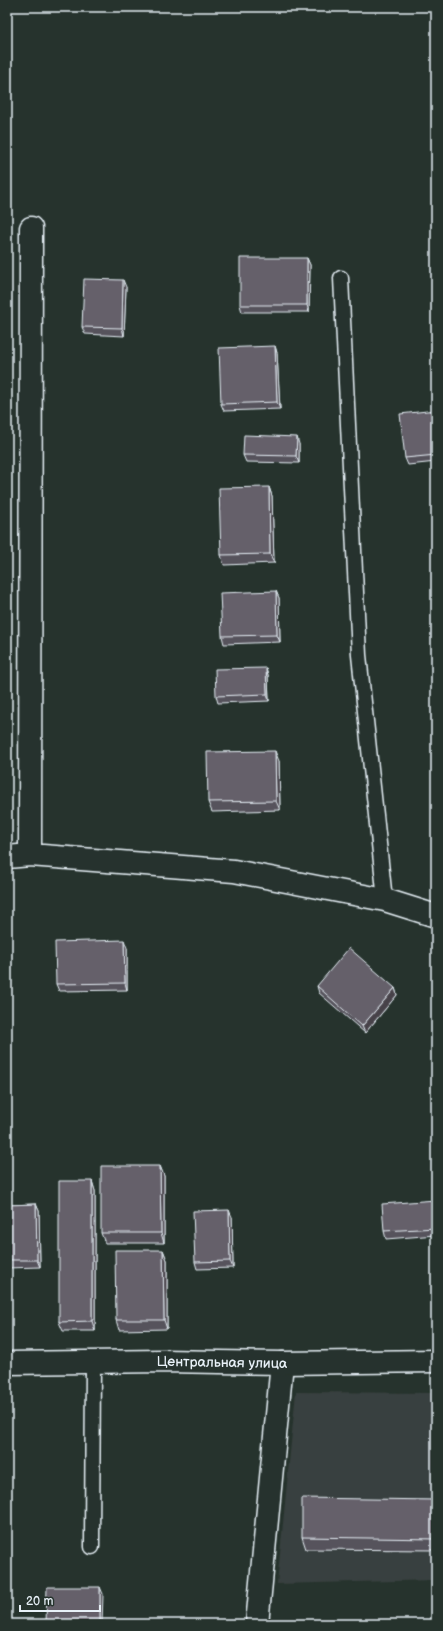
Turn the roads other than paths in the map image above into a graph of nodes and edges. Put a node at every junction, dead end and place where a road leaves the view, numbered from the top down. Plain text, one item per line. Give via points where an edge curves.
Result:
1 (31, 228) dead end
2 (341, 278) dead end
3 (30, 855) junction
4 (7, 857) edge
5 (385, 900) junction
6 (436, 916) edge
7 (436, 1361) edge
8 (93, 1362) junction
9 (7, 1363) edge
10 (282, 1363) junction
11 (92, 1547) dead end
12 (257, 1624) edge

1 - 3 street
2 - 5 lane via 359,654
3 - 4 street
3 - 5 street via 234,871
5 - 6 street
7 - 10 street, Центральная улица
8 - 9 street, Центральная улица
8 - 10 street, Центральная улица via 164,1360
8 - 11 lane
10 - 12 street

